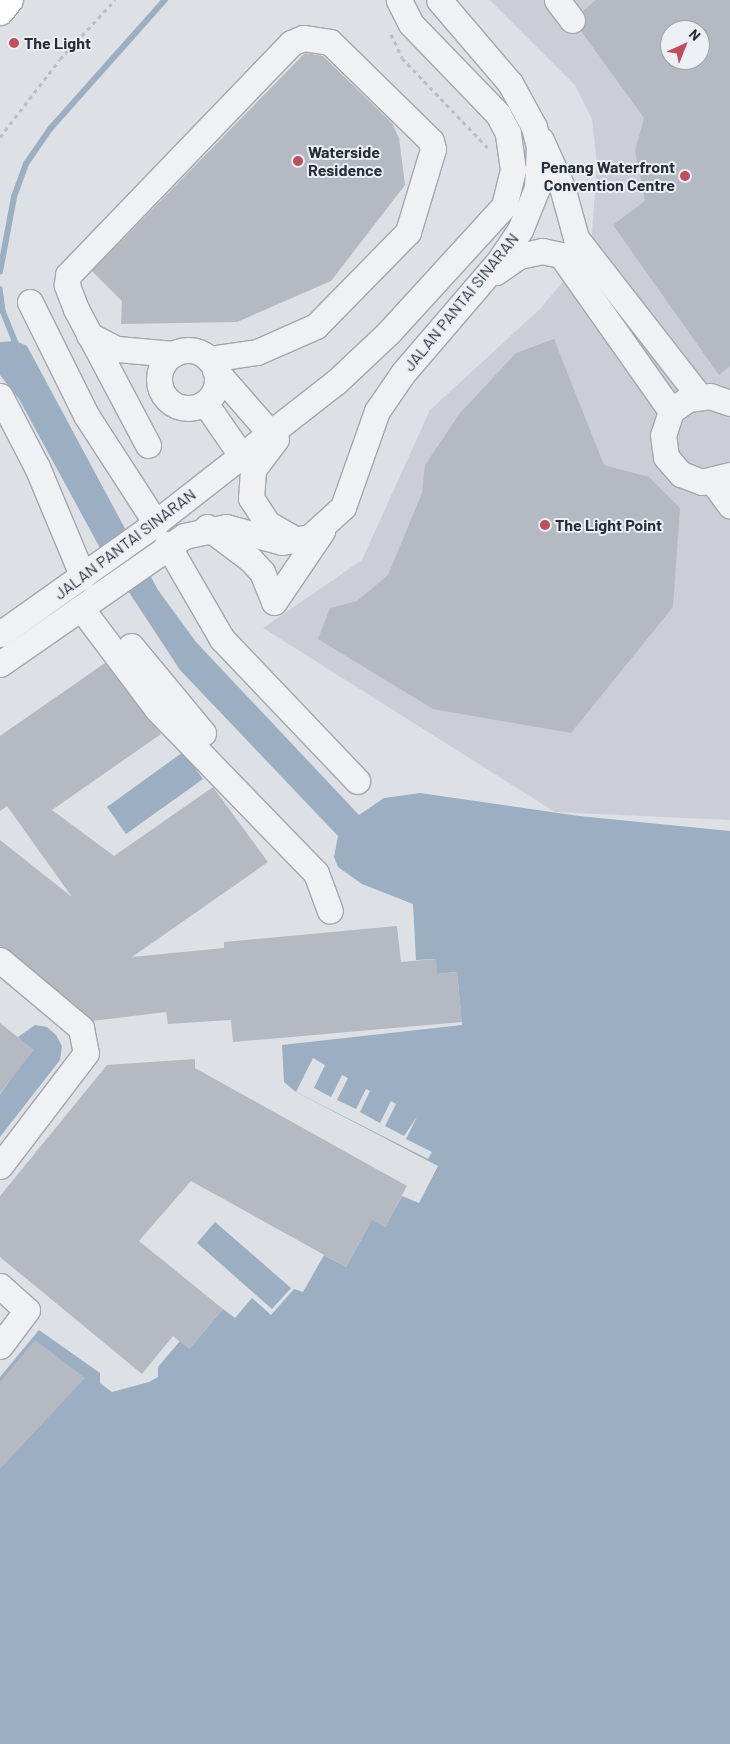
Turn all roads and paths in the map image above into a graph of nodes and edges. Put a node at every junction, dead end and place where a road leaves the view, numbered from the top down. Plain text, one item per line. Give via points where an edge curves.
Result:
1 (9, 0) edge
2 (115, 0) edge
3 (399, 0) edge
4 (439, 0) edge
5 (557, 0) edge
6 (0, 11) edge
7 (572, 20) dead end
8 (534, 127) junction
9 (0, 137) edge
10 (482, 281) junction
11 (30, 302) dead end
12 (90, 335) junction
13 (174, 354) junction
14 (212, 365) junction
15 (161, 391) junction
16 (0, 396) edge
17 (699, 396) junction
18 (205, 403) junction
19 (730, 403) edge
20 (129, 409) junction
21 (671, 411) junction
22 (294, 414) junction
23 (270, 433) junction
24 (148, 445) dead end
25 (241, 455) junction
26 (722, 479) edge
27 (730, 506) edge
28 (207, 527) junction
29 (322, 531) junction
30 (156, 537) junction
31 (296, 539) junction
32 (83, 576) junction
33 (93, 600) junction
34 (0, 634) edge
35 (0, 664) edge
36 (357, 782) dead end
37 (295, 828) dead end
38 (330, 911) dead end
39 (0, 960) edge
40 (0, 1166) edge
41 (0, 1286) edge
42 (0, 1346) edge

1 - 6 highway
2 - 9 path via 60,59
3 - 22 street, JALAN PANTAI SINARAN via 411,24 436,53 498,114 512,156 511,187 488,227 389,332
4 - 8 street, JALAN PANTAI SINARAN via 510,83
5 - 7 street
8 - 10 street, JALAN PANTAI SINARAN via 539,147 530,207 520,230
8 - 17 street via 562,187 576,238
10 - 21 street via 519,256 542,252 561,255
10 - 29 street, JALAN PANTAI SINARAN via 403,373 378,411 343,507
11 - 30 street via 86,415
12 - 13 street via 117,349
12 - 14 street via 66,285 78,262 291,43 303,38 330,42 431,141 434,149 408,232 316,326 257,352
12 - 20 street
13 - 14 street via 198,352
13 - 15 street via 160,370
14 - 18 street via 217,383
14 - 23 street
15 - 18 street via 175,406 185,408
15 - 20 street
16 - 32 street via 37,467
17 - 19 street
17 - 21 street
18 - 25 street
20 - 24 street
21 - 26 street via 663,434 666,457 691,480
22 - 23 street, JALAN PANTAI SINARAN
22 - 31 street, JALAN PANTAI SINARAN via 257,464 250,484 256,511
23 - 25 street, JALAN PANTAI SINARAN
25 - 30 street, JALAN PANTAI SINARAN
26 - 27 street
28 - 29 street via 250,558 262,572 274,602
28 - 30 street, JALAN PANTAI SINARAN
28 - 31 street, JALAN PANTAI SINARAN via 226,527 282,542
29 - 31 street, JALAN PANTAI SINARAN
30 - 32 street, JALAN PANTAI SINARAN
30 - 33 street, JALAN PANTAI SINARAN
30 - 36 street via 234,654
32 - 34 street, JALAN PANTAI SINARAN
33 - 35 street, JALAN PANTAI SINARAN
33 - 37 street via 191,720
33 - 38 street via 157,709 316,872
39 - 40 street via 81,1028 86,1052
41 - 42 street via 27,1310

